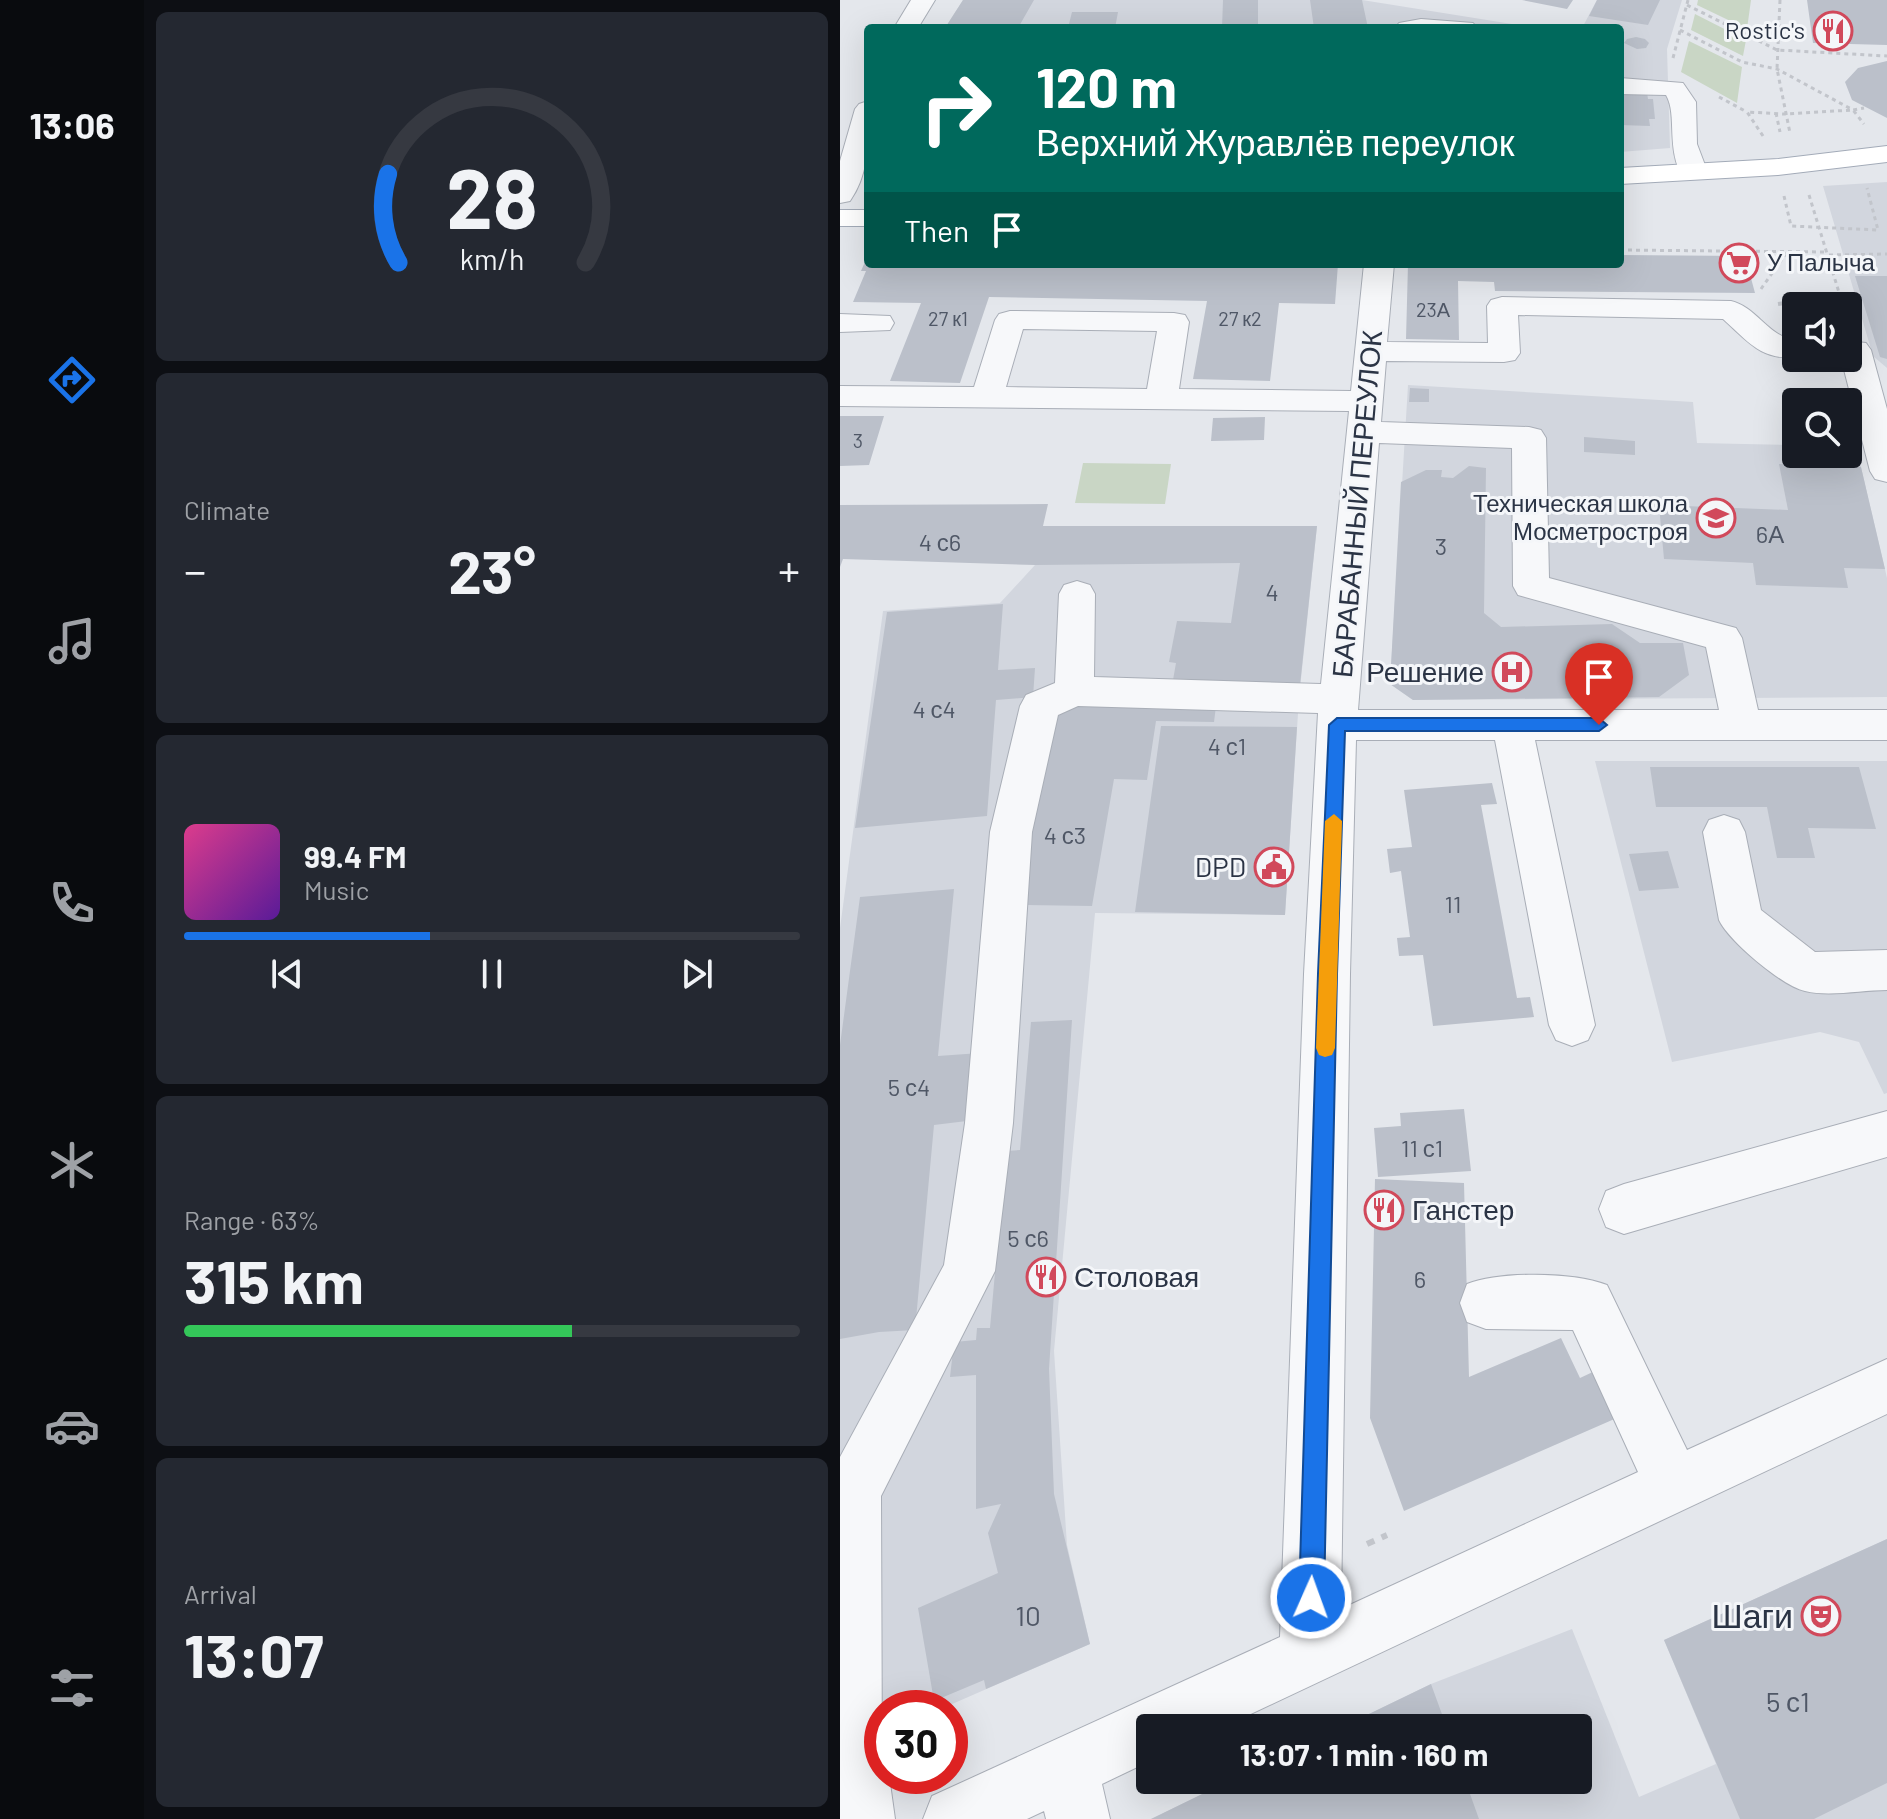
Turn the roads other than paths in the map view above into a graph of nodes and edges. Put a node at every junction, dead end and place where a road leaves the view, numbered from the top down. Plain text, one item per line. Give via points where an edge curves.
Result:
1 (923, 0) edge
2 (908, 24) edge
3 (1624, 86) edge
4 (856, 125) edge
5 (1880, 144) edge
6 (1694, 173) junction
7 (1624, 176) edge
8 (1877, 178) edge
9 (1780, 180) junction
10 (840, 195) edge
11 (840, 218) edge
12 (864, 218) edge
13 (1379, 268) edge
14 (840, 323) edge
15 (879, 323) dead end
16 (1782, 348) edge
17 (1371, 351) junction
18 (1862, 372) edge
19 (840, 396) edge
20 (987, 396) junction
21 (1161, 399) junction
22 (1879, 407) edge
23 (1366, 416) junction
24 (1887, 471) edge
25 (1077, 594) dead end
26 (1074, 691) junction
27 (1339, 712) junction
28 (1514, 725) junction
29 (1742, 725) junction
30 (1887, 725) edge
31 (1724, 832) dead end
32 (1887, 970) edge
33 (1572, 1025) dead end
34 (1887, 1134) edge
35 (1624, 1209) dead end
36 (1486, 1303) dead end
37 (1887, 1386) edge
38 (1674, 1485) junction
39 (1310, 1655) junction
40 (1181, 1714) edge
41 (1136, 1740) edge
42 (1072, 1793) edge
43 (863, 1819) edge
44 (955, 1819) edge

1 - 2 street
3 - 6 street via 1674,88 1683,102 1684,144
4 - 10 street
5 - 9 main road
6 - 7 main road
6 - 9 main road
8 - 9 main road
11 - 12 main road
13 - 17 street, БАРАБАННЫЙ ПЕРЕУЛОК
14 - 15 street
16 - 17 street via 1731,310 1502,306 1504,353
17 - 23 street, БАРАБАННЫЙ ПЕРЕУЛОК
18 - 22 street
19 - 20 street
20 - 21 street
20 - 21 street via 1010,320 1174,322
21 - 23 street
22 - 24 street
23 - 27 street, БАРАБАННЫЙ ПЕРЕУЛОК
23 - 29 street via 1529,438 1531,586 1723,638
25 - 26 street
26 - 27 street
26 - 43 street via 1040,706 1011,832 989,1123 969,1271 852,1492 850,1723
27 - 28 street
27 - 39 street, БАРАБАННЫЙ ПЕРЕУЛОК
28 - 29 street
28 - 33 street
29 - 30 street
31 - 32 street via 1741,920 1807,972
34 - 35 street
36 - 38 street via 1588,1304
37 - 38 street
38 - 39 street
39 - 40 street
41 - 42 street
42 - 44 street

